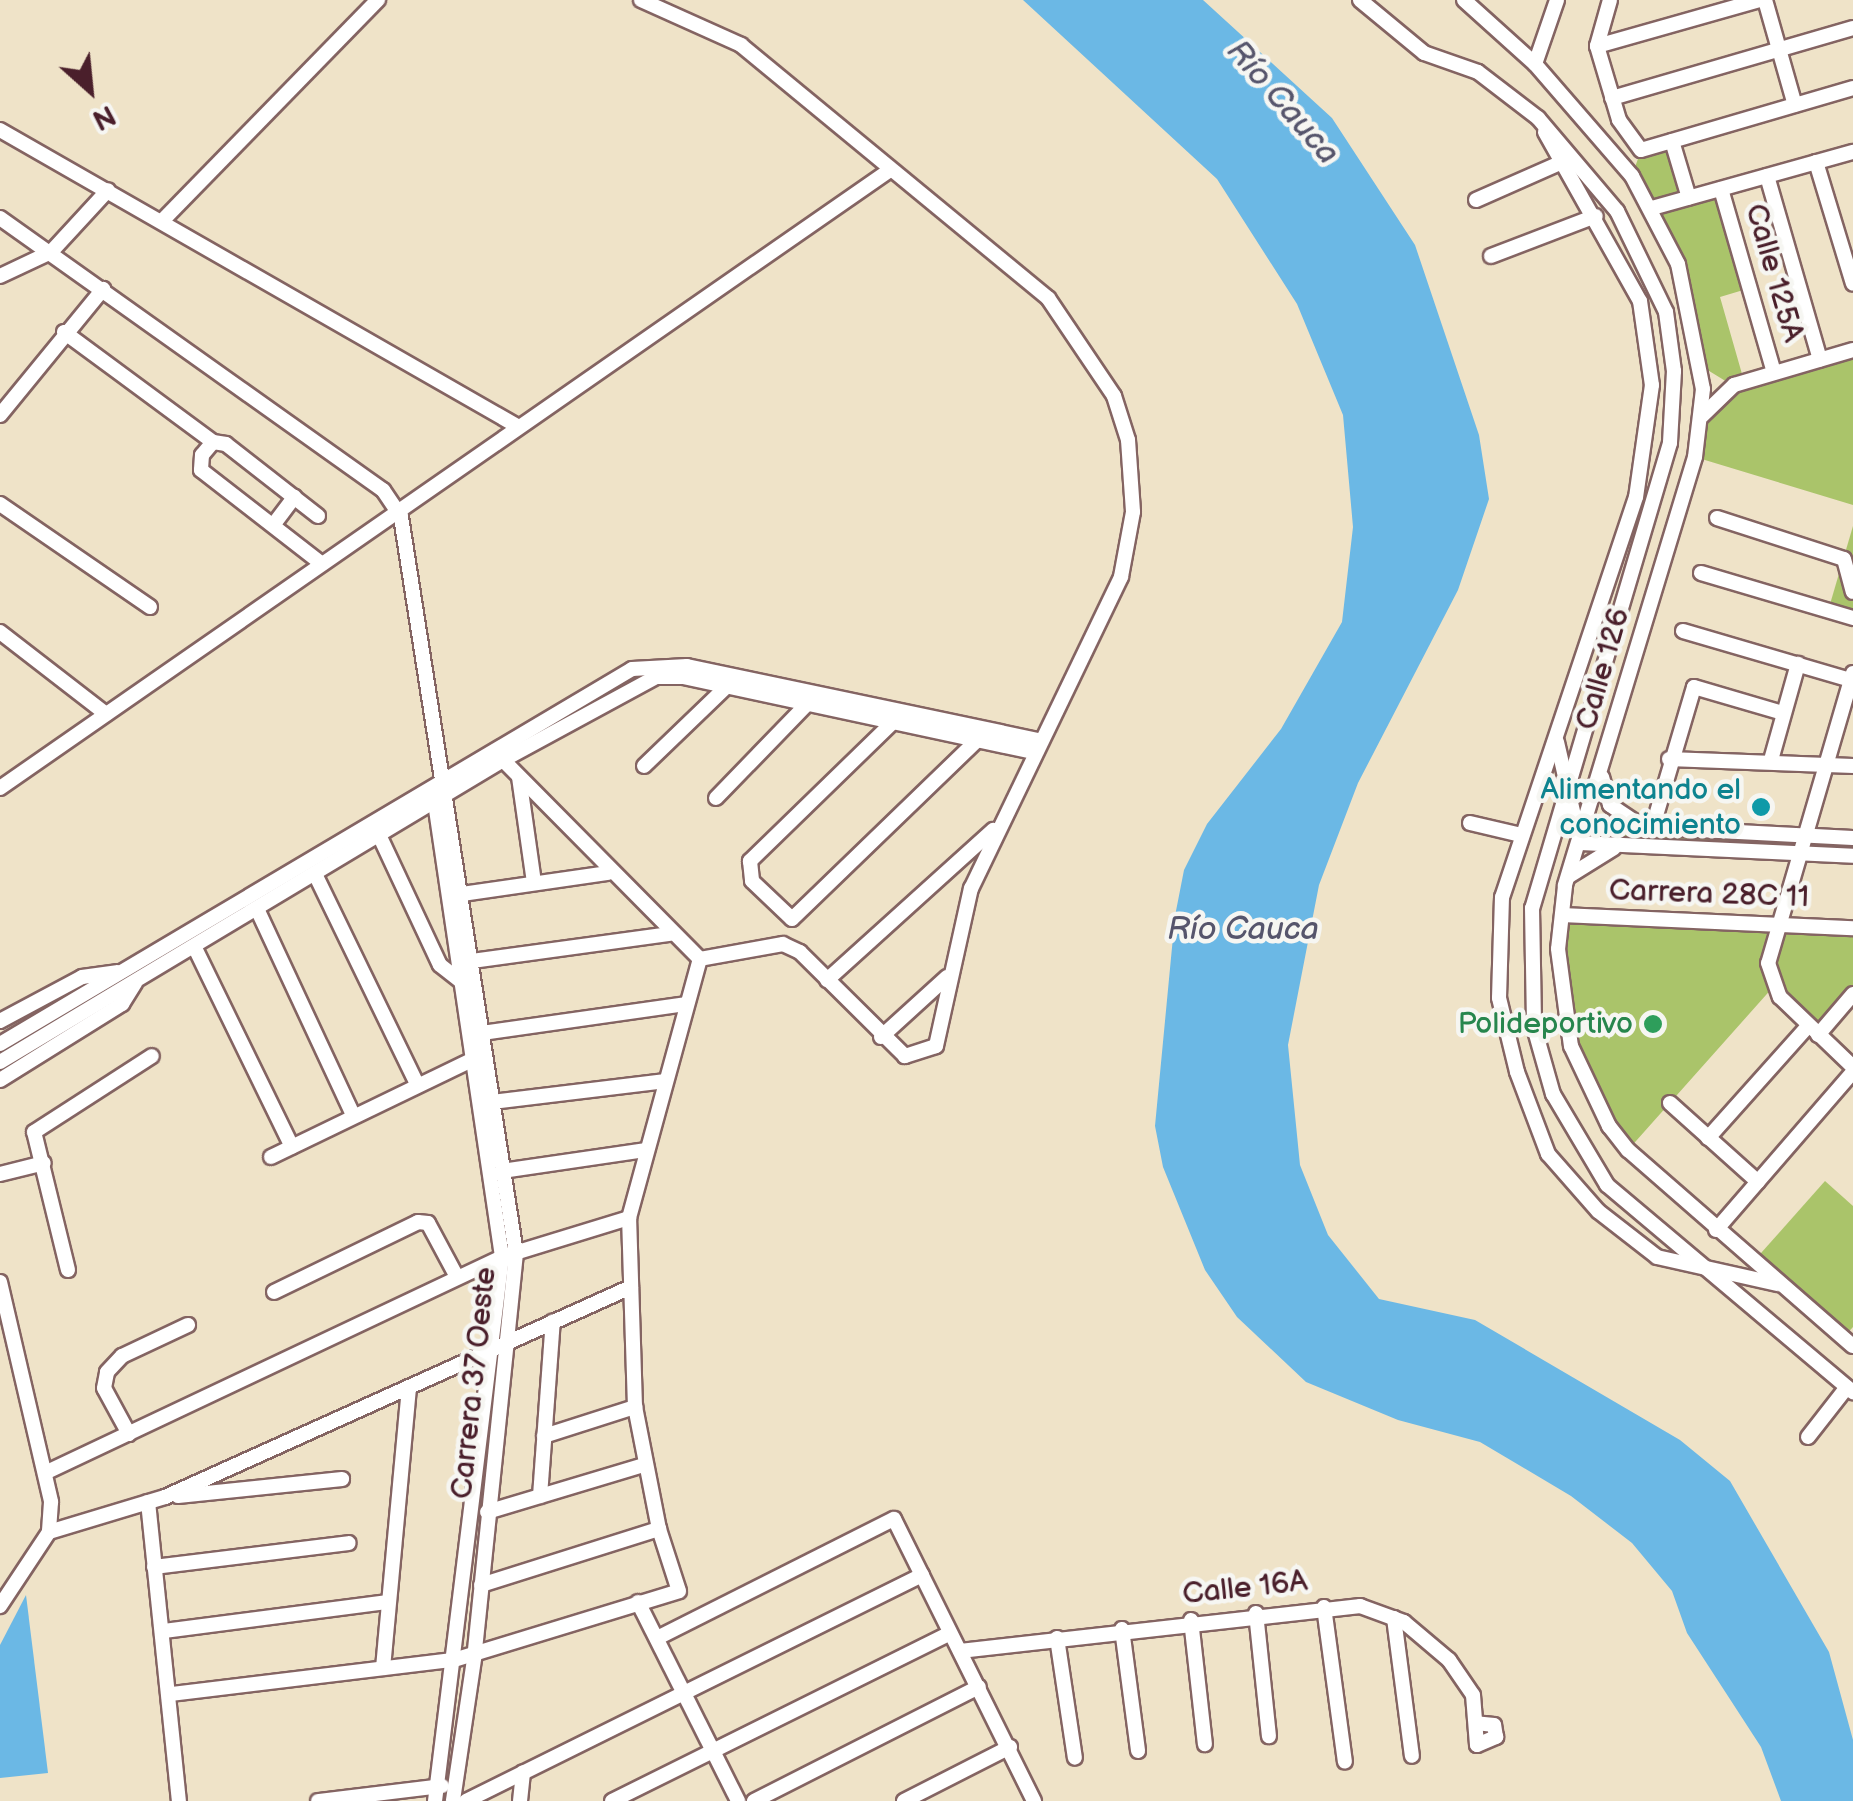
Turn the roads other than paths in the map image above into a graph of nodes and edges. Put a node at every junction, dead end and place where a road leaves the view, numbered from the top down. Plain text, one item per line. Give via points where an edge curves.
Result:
1 (378, 0) edge
2 (641, 0) edge
3 (1360, 0) edge
4 (1464, 0) edge
5 (1557, 0) edge
6 (1610, 0) edge
7 (1763, 0) edge
8 (1853, 28) edge
9 (1597, 46) junction
10 (1779, 49) junction
11 (1535, 64) junction
12 (1853, 88) edge
13 (1612, 98) junction
14 (1795, 105) junction
15 (1538, 118) junction
16 (0, 130) edge
17 (1672, 141) junction
18 (1641, 150) junction
19 (1853, 152) edge
20 (1816, 162) junction
21 (1560, 163) junction
22 (890, 170) junction
23 (1632, 176) junction
24 (1766, 176) junction
25 (1721, 189) junction
26 (108, 190) junction
27 (1689, 198) junction
28 (1476, 200) dead end
29 (1652, 208) junction
30 (1596, 216) junction
31 (0, 218) edge
32 (162, 220) junction
33 (52, 252) junction
34 (1491, 256) dead end
35 (0, 276) edge
36 (1853, 284) edge
37 (103, 289) junction
38 (64, 332) junction
39 (1853, 350) edge
40 (1820, 360) junction
41 (1700, 366) junction
42 (1774, 373) junction
43 (1734, 385) junction
44 (0, 415) edge
45 (1702, 416) junction
46 (516, 426) junction
47 (212, 442) junction
48 (294, 497) junction
49 (0, 504) edge
50 (400, 515) junction
51 (318, 516) dead end
52 (1718, 518) dead end
53 (274, 524) junction
54 (320, 563) junction
55 (1701, 573) dead end
56 (1853, 592) edge
57 (150, 607) dead end
58 (1853, 618) edge
59 (1683, 630) dead end
60 (0, 632) edge
61 (1798, 664) junction
62 (1852, 677) edge
63 (726, 687) junction
64 (806, 705) junction
65 (1783, 713) junction
66 (106, 714) junction
67 (891, 724) junction
68 (975, 742) junction
69 (1557, 742) junction
70 (1037, 746) junction
71 (1668, 759) junction
72 (503, 760) junction
73 (1771, 760) junction
74 (1826, 764) junction
75 (644, 766) dead end
76 (1853, 766) edge
77 (1602, 770) junction
78 (440, 776) junction
79 (519, 777) junction
80 (0, 788) edge
81 (1567, 790) junction
82 (441, 798) junction
83 (716, 798) dead end
84 (1470, 823) dead end
85 (1586, 824) junction
86 (999, 825) junction
87 (1652, 828) junction
88 (1521, 835) junction
89 (1806, 836) junction
90 (380, 838) junction
91 (1853, 838) edge
92 (1580, 843) junction
93 (1620, 846) junction
94 (1798, 854) junction
95 (1853, 856) edge
96 (608, 872) junction
97 (316, 876) junction
98 (1568, 877) junction
99 (534, 883) junction
100 (462, 894) junction
101 (258, 912) junction
102 (1562, 916) junction
103 (1778, 923) junction
104 (1853, 928) edge
105 (670, 934) junction
106 (195, 948) junction
107 (700, 958) junction
108 (472, 961) junction
109 (118, 972) junction
110 (948, 976) junction
111 (827, 980) junction
112 (136, 982) junction
113 (462, 982) junction
114 (1853, 994) edge
115 (687, 1004) junction
116 (0, 1022) edge
117 (1813, 1030) junction
118 (482, 1033) junction
119 (881, 1037) junction
120 (0, 1044) edge
121 (152, 1056) dead end
122 (472, 1060) junction
123 (0, 1062) edge
124 (1853, 1070) edge
125 (0, 1080) edge
126 (666, 1080) junction
127 (417, 1084) junction
128 (492, 1102) junction
129 (1670, 1103) dead end
130 (353, 1116) junction
131 (1708, 1138) junction
132 (292, 1146) junction
133 (646, 1150) junction
134 (271, 1157) dead end
135 (44, 1163) junction
136 (502, 1171) junction
137 (0, 1174) edge
138 (1758, 1182) junction
139 (630, 1218) junction
140 (1647, 1221) junction
141 (1716, 1230) junction
142 (509, 1255) junction
143 (1657, 1257) junction
144 (68, 1270) dead end
145 (1702, 1270) junction
146 (457, 1277) junction
147 (0, 1282) edge
148 (1780, 1285) junction
149 (630, 1287) junction
150 (274, 1292) dead end
151 (553, 1321) junction
152 (188, 1325) dead end
153 (506, 1342) junction
154 (1853, 1346) edge
155 (490, 1352) junction
156 (409, 1387) junction
157 (1850, 1390) edge
158 (635, 1407) junction
159 (129, 1434) junction
160 (544, 1436) junction
161 (1808, 1436) dead end
162 (644, 1464) junction
163 (49, 1472) junction
164 (342, 1479) dead end
165 (540, 1496) junction
166 (165, 1497) junction
167 (148, 1502) junction
168 (488, 1512) junction
169 (659, 1529) junction
170 (50, 1532) junction
171 (350, 1543) dead end
172 (154, 1567) junction
173 (922, 1575) junction
174 (481, 1585) junction
175 (388, 1602) junction
176 (638, 1602) junction
177 (0, 1606) edge
178 (1324, 1607) junction
179 (1256, 1613) junction
180 (1394, 1618) junction
181 (1190, 1620) junction
182 (1122, 1629) junction
183 (164, 1631) junction
184 (950, 1633) junction
185 (657, 1638) junction
186 (1057, 1638) junction
187 (960, 1651) junction
188 (475, 1653) junction
189 (454, 1660) junction
190 (383, 1668) junction
191 (979, 1687) junction
192 (171, 1694) junction
193 (683, 1695) junction
194 (1476, 1723) dead end
195 (1270, 1736) dead end
196 (1205, 1744) dead end
197 (1010, 1747) junction
198 (713, 1751) junction
199 (1138, 1751) dead end
200 (1412, 1756) dead end
201 (1075, 1758) dead end
202 (1345, 1762) dead end
203 (522, 1772) junction
204 (457, 1781) junction
205 (436, 1794) edge
206 (366, 1798) edge
207 (179, 1801) edge
208 (318, 1801) edge
209 (453, 1801) edge
210 (466, 1801) edge
211 (520, 1801) edge
212 (612, 1801) edge
213 (738, 1801) edge
214 (754, 1801) edge
215 (904, 1801) edge
216 (1034, 1801) edge

1 - 32 street
2 - 22 street via 742,45
3 - 15 street via 1424,53 1478,72
4 - 11 street, Calle 126
5 - 11 street
6 - 9 street
7 - 9 street
7 - 10 street
8 - 10 street
9 - 13 street
10 - 13 street
10 - 14 street
11 - 23 street, Calle 126
12 - 14 street
13 - 18 street
14 - 17 street
15 - 21 street
15 - 81 street via 1586,168 1642,255 1666,312 1674,372 1670,443 1652,517
16 - 26 street
17 - 18 street
17 - 27 street
18 - 23 street
19 - 20 street
20 - 24 street
20 - 36 street
21 - 28 street
21 - 30 street
22 - 46 street
22 - 70 street via 1048,298 1114,396 1128,440 1132,512 1120,577
23 - 29 street, Calle 126
24 - 25 street
24 - 40 street
25 - 27 street
25 - 42 street, Calle 125A
26 - 32 street
26 - 33 street
27 - 29 street
29 - 41 street, Calle 126 via 1678,264
30 - 34 street
30 - 69 street via 1640,301 1652,384 1649,428 1636,497
31 - 33 street
32 - 46 street
33 - 35 street
33 - 37 street
37 - 38 street
37 - 50 street via 382,490
38 - 44 street
38 - 47 street
39 - 40 street
40 - 42 street
41 - 43 street
41 - 45 street, Calle 126
42 - 43 street
43 - 45 street
45 - 77 street, Calle 126
46 - 50 street
47 - 48 street via 226,444
47 - 53 street via 201,470
48 - 51 street
48 - 53 street
49 - 57 street
50 - 54 street
50 - 78 street
52 - 56 street via 1844,559
53 - 54 street
54 - 66 street
55 - 58 street
59 - 61 street
60 - 66 street
61 - 62 street
61 - 65 street
62 - 74 street
63 - 64 street
63 - 72 street via 656,677
63 - 75 street
64 - 67 street
64 - 83 street
65 - 71 street via 1694,688
65 - 73 street
66 - 80 street
67 - 68 street
67 - 68 street via 750,861 752,881 792,920
68 - 70 street
69 - 81 street
69 - 88 street
70 - 78 street via 654,664 605,682
70 - 86 street
71 - 73 street
71 - 87 street
72 - 79 street
72 - 82 street
73 - 74 street
74 - 76 street
74 - 89 street
77 - 85 street, Calle 126
77 - 87 street via 1618,814
78 - 82 street
78 - 109 street
79 - 96 street
79 - 99 street
81 - 92 street
81 - 140 street via 1532,908 1534,1027 1553,1094 1607,1185
82 - 90 street
82 - 100 street, Carrera 37 Oeste
82 - 113 street, Carrera 37 Oeste
84 - 88 street
85 - 87 street
85 - 92 street, Calle 126
86 - 110 street via 971,888
86 - 111 street
87 - 89 street
88 - 143 street via 1502,897 1500,982 1517,1072 1548,1154 1598,1211
89 - 91 street
89 - 94 street
90 - 97 street
90 - 113 street via 440,965
92 - 93 street
92 - 98 street, Calle 126
93 - 94 street
93 - 98 street
94 - 95 street
94 - 103 street
96 - 99 street
96 - 105 street
97 - 101 street
97 - 127 street
98 - 102 street, Calle 126
99 - 100 street
100 - 108 street, Carrera 37 Oeste
101 - 106 street
101 - 130 street
102 - 103 street, Carrera 28C 11
102 - 141 street, Calle 126 via 1561,1001 1571,1046 1594,1098 1628,1150
103 - 104 street, Carrera 28C 11
103 - 117 street via 1769,974
105 - 107 street
105 - 108 street
106 - 112 street
106 - 132 street
107 - 111 street via 783,944
107 - 115 street
108 - 118 street, Carrera 37 Oeste
109 - 116 street via 82,977
109 - 120 street
110 - 119 street
110 - 119 street via 930,1051 905,1056
111 - 119 street
112 - 123 street
112 - 125 street via 122,1004
113 - 122 street, Carrera 37 Oeste
114 - 117 street
115 - 118 street
115 - 126 street
117 - 124 street
117 - 131 street
118 - 128 street, Carrera 37 Oeste
121 - 135 street via 34,1132
122 - 127 street
122 - 142 street, Carrera 37 Oeste
124 - 138 street
126 - 128 street
126 - 133 street
127 - 130 street
128 - 136 street, Carrera 37 Oeste
129 - 131 street
130 - 132 street
131 - 138 street
132 - 134 street
133 - 136 street
133 - 139 street
135 - 137 street
135 - 144 street
136 - 142 street, Carrera 37 Oeste
138 - 141 street
139 - 142 street
139 - 149 street
140 - 143 street
140 - 145 street
141 - 148 street, Calle 126
142 - 146 street
142 - 153 street, Carrera 37 Oeste
142 - 155 street, Carrera 37 Oeste
143 - 145 street
145 - 148 street
145 - 157 street
146 - 150 street via 428,1223 418,1222
146 - 159 street
147 - 163 street
148 - 154 street, Calle 126
149 - 151 street
149 - 158 street
151 - 153 street
151 - 160 street
152 - 159 street via 122,1356 107,1372 104,1388
153 - 155 street
153 - 168 street, Carrera 37 Oeste
155 - 156 street
155 - 189 street, Carrera 37 Oeste
156 - 166 street
156 - 175 street
157 - 161 street
158 - 160 street
158 - 162 street
159 - 163 street
160 - 165 street
162 - 165 street
162 - 169 street
163 - 170 street
164 - 166 street
165 - 168 street
166 - 167 street
167 - 170 street
167 - 172 street
168 - 174 street, Carrera 37 Oeste
169 - 174 street
169 - 176 street via 679,1591
170 - 177 street
171 - 172 street
172 - 183 street
173 - 184 street
173 - 185 street via 894,1519
173 - 193 street
174 - 188 street, Carrera 37 Oeste
175 - 183 street
175 - 190 street
176 - 185 street
176 - 188 street
178 - 179 street, Calle 16A
178 - 180 street, Calle 16A via 1360,1606
178 - 202 street
179 - 181 street, Calle 16A
179 - 195 street
180 - 194 street, Calle 16A via 1449,1660 1468,1684
180 - 200 street
181 - 182 street, Calle 16A
181 - 196 street
182 - 186 street, Calle 16A
182 - 199 street
183 - 192 street
184 - 187 street
184 - 198 street
185 - 193 street
186 - 187 street, Calle 16A
186 - 201 street
187 - 191 street
188 - 189 street
188 - 204 street, Carrera 37 Oeste
189 - 190 street
189 - 205 street, Carrera 37 Oeste
190 - 192 street
191 - 197 street
191 - 214 street
192 - 207 street
193 - 198 street
193 - 203 street
197 - 215 street
197 - 216 street
198 - 212 street
198 - 213 street
203 - 210 street
203 - 211 street
204 - 205 street
204 - 209 street, Carrera 37 Oeste
205 - 206 street
206 - 208 street

